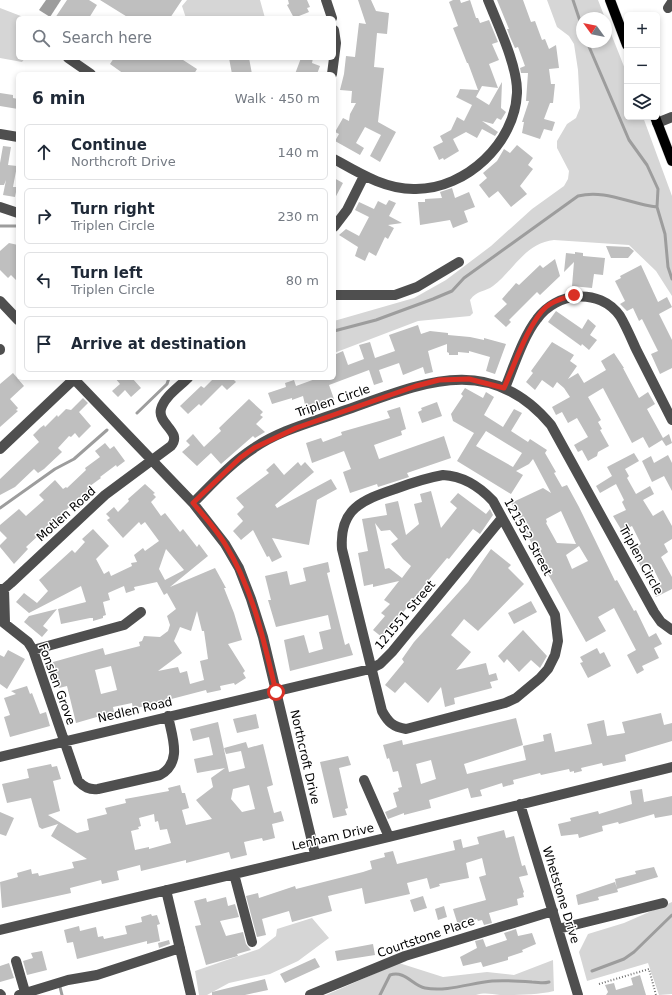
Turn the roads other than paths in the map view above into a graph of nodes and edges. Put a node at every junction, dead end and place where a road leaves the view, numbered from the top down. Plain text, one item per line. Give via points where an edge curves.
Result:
1 (326, 0) edge
2 (488, 0) edge
3 (610, 0) edge
4 (331, 16) edge
5 (624, 37) edge
6 (71, 60) edge
7 (334, 60) edge
8 (88, 72) edge
9 (332, 72) edge
10 (672, 117) edge
11 (660, 119) edge
12 (656, 120) edge
13 (0, 134) edge
14 (16, 137) edge
15 (336, 160) edge
16 (672, 161) edge
17 (364, 176) junction
18 (0, 207) edge
19 (16, 212) edge
20 (336, 224) edge
21 (459, 262) dead end
22 (336, 295) edge
23 (0, 301) edge
24 (16, 318) edge
25 (72, 380) edge
26 (76, 380) edge
27 (186, 380) edge
28 (504, 388) junction
29 (672, 420) edge
30 (1, 447) edge
31 (153, 461) junction
32 (193, 503) junction
33 (502, 518) junction
34 (2, 589) edge
35 (141, 612) dead end
36 (3, 622) edge
37 (672, 630) edge
38 (33, 650) junction
39 (370, 669) junction
40 (276, 692) junction
41 (168, 716) junction
42 (64, 740) junction
43 (0, 757) edge
44 (672, 767) edge
45 (364, 780) dead end
46 (520, 804) junction
47 (389, 837) junction
48 (315, 854) junction
49 (232, 874) junction
50 (166, 890) junction
51 (663, 903) dead end
52 (553, 911) junction
53 (558, 929) junction
54 (0, 930) edge
55 (243, 930) dead end
56 (252, 942) dead end
57 (180, 948) junction
58 (16, 961) dead end
59 (22, 993) edge
60 (191, 995) edge
61 (310, 995) edge
62 (578, 995) edge

1 - 4 street
2 - 17 street via 515,73 517,92 515,109 501,141 474,169 435,186 416,190
3 - 5 main road
6 - 8 street
7 - 9 street
10 - 11 street
12 - 16 main road
13 - 14 street
15 - 17 street
17 - 20 street via 347,210
18 - 19 street
21 - 22 street via 417,287 395,295
23 - 24 street
25 - 30 street
26 - 31 street, Northcroft Drive
27 - 31 street via 166,399 161,408 162,420 172,432 174,442
28 - 29 street via 536,319 546,308 560,299 574,295 589,297 605,303 620,316
28 - 32 street, Triplen Circle via 469,379 439,380 296,428 254,448 240,458
28 - 37 street, Triplen Circle via 532,405 551,425 654,612
31 - 32 street, Northcroft Drive
31 - 34 street, Motlen Road via 105,495
32 - 40 street, Northcroft Drive via 225,544 239,568 258,619
33 - 39 street, 121551 Street via 392,652 380,664
33 - 39 street, 121552 Street via 484,491 460,478 443,475 426,478 368,498 350,513 341,537 342,549
33 - 39 street, 121552 Street via 555,615 558,641 548,669 526,690 505,704 406,729 397,728 385,718
34 - 36 street, Fonslen Grove
35 - 38 street via 124,625
36 - 38 street, Fonslen Grove via 28,642
38 - 42 street, Fonslen Grove
39 - 40 street, 121551 Street
40 - 41 street, Nedlen Road
40 - 48 street, Northcroft Drive
41 - 42 street, Nedlen Road
41 - 42 street, Fonslen Grove via 174,759 168,770 160,775 92,790 78,781
42 - 43 street, Nedlen Road
44 - 46 street, Lenham Drive
45 - 47 street
46 - 47 street, Lenham Drive
46 - 52 street, Whetstone Drive
47 - 48 street, Lenham Drive
48 - 49 street, Lenham Drive
49 - 50 street, Lenham Drive
49 - 55 street
49 - 56 street
50 - 54 street, Lenham Drive
50 - 57 street
51 - 53 street
52 - 53 street, Whetstone Drive
52 - 61 street, Courtstone Place via 405,956
53 - 62 street, Whetstone Drive
57 - 59 street via 97,975
57 - 60 street
58 - 59 street

